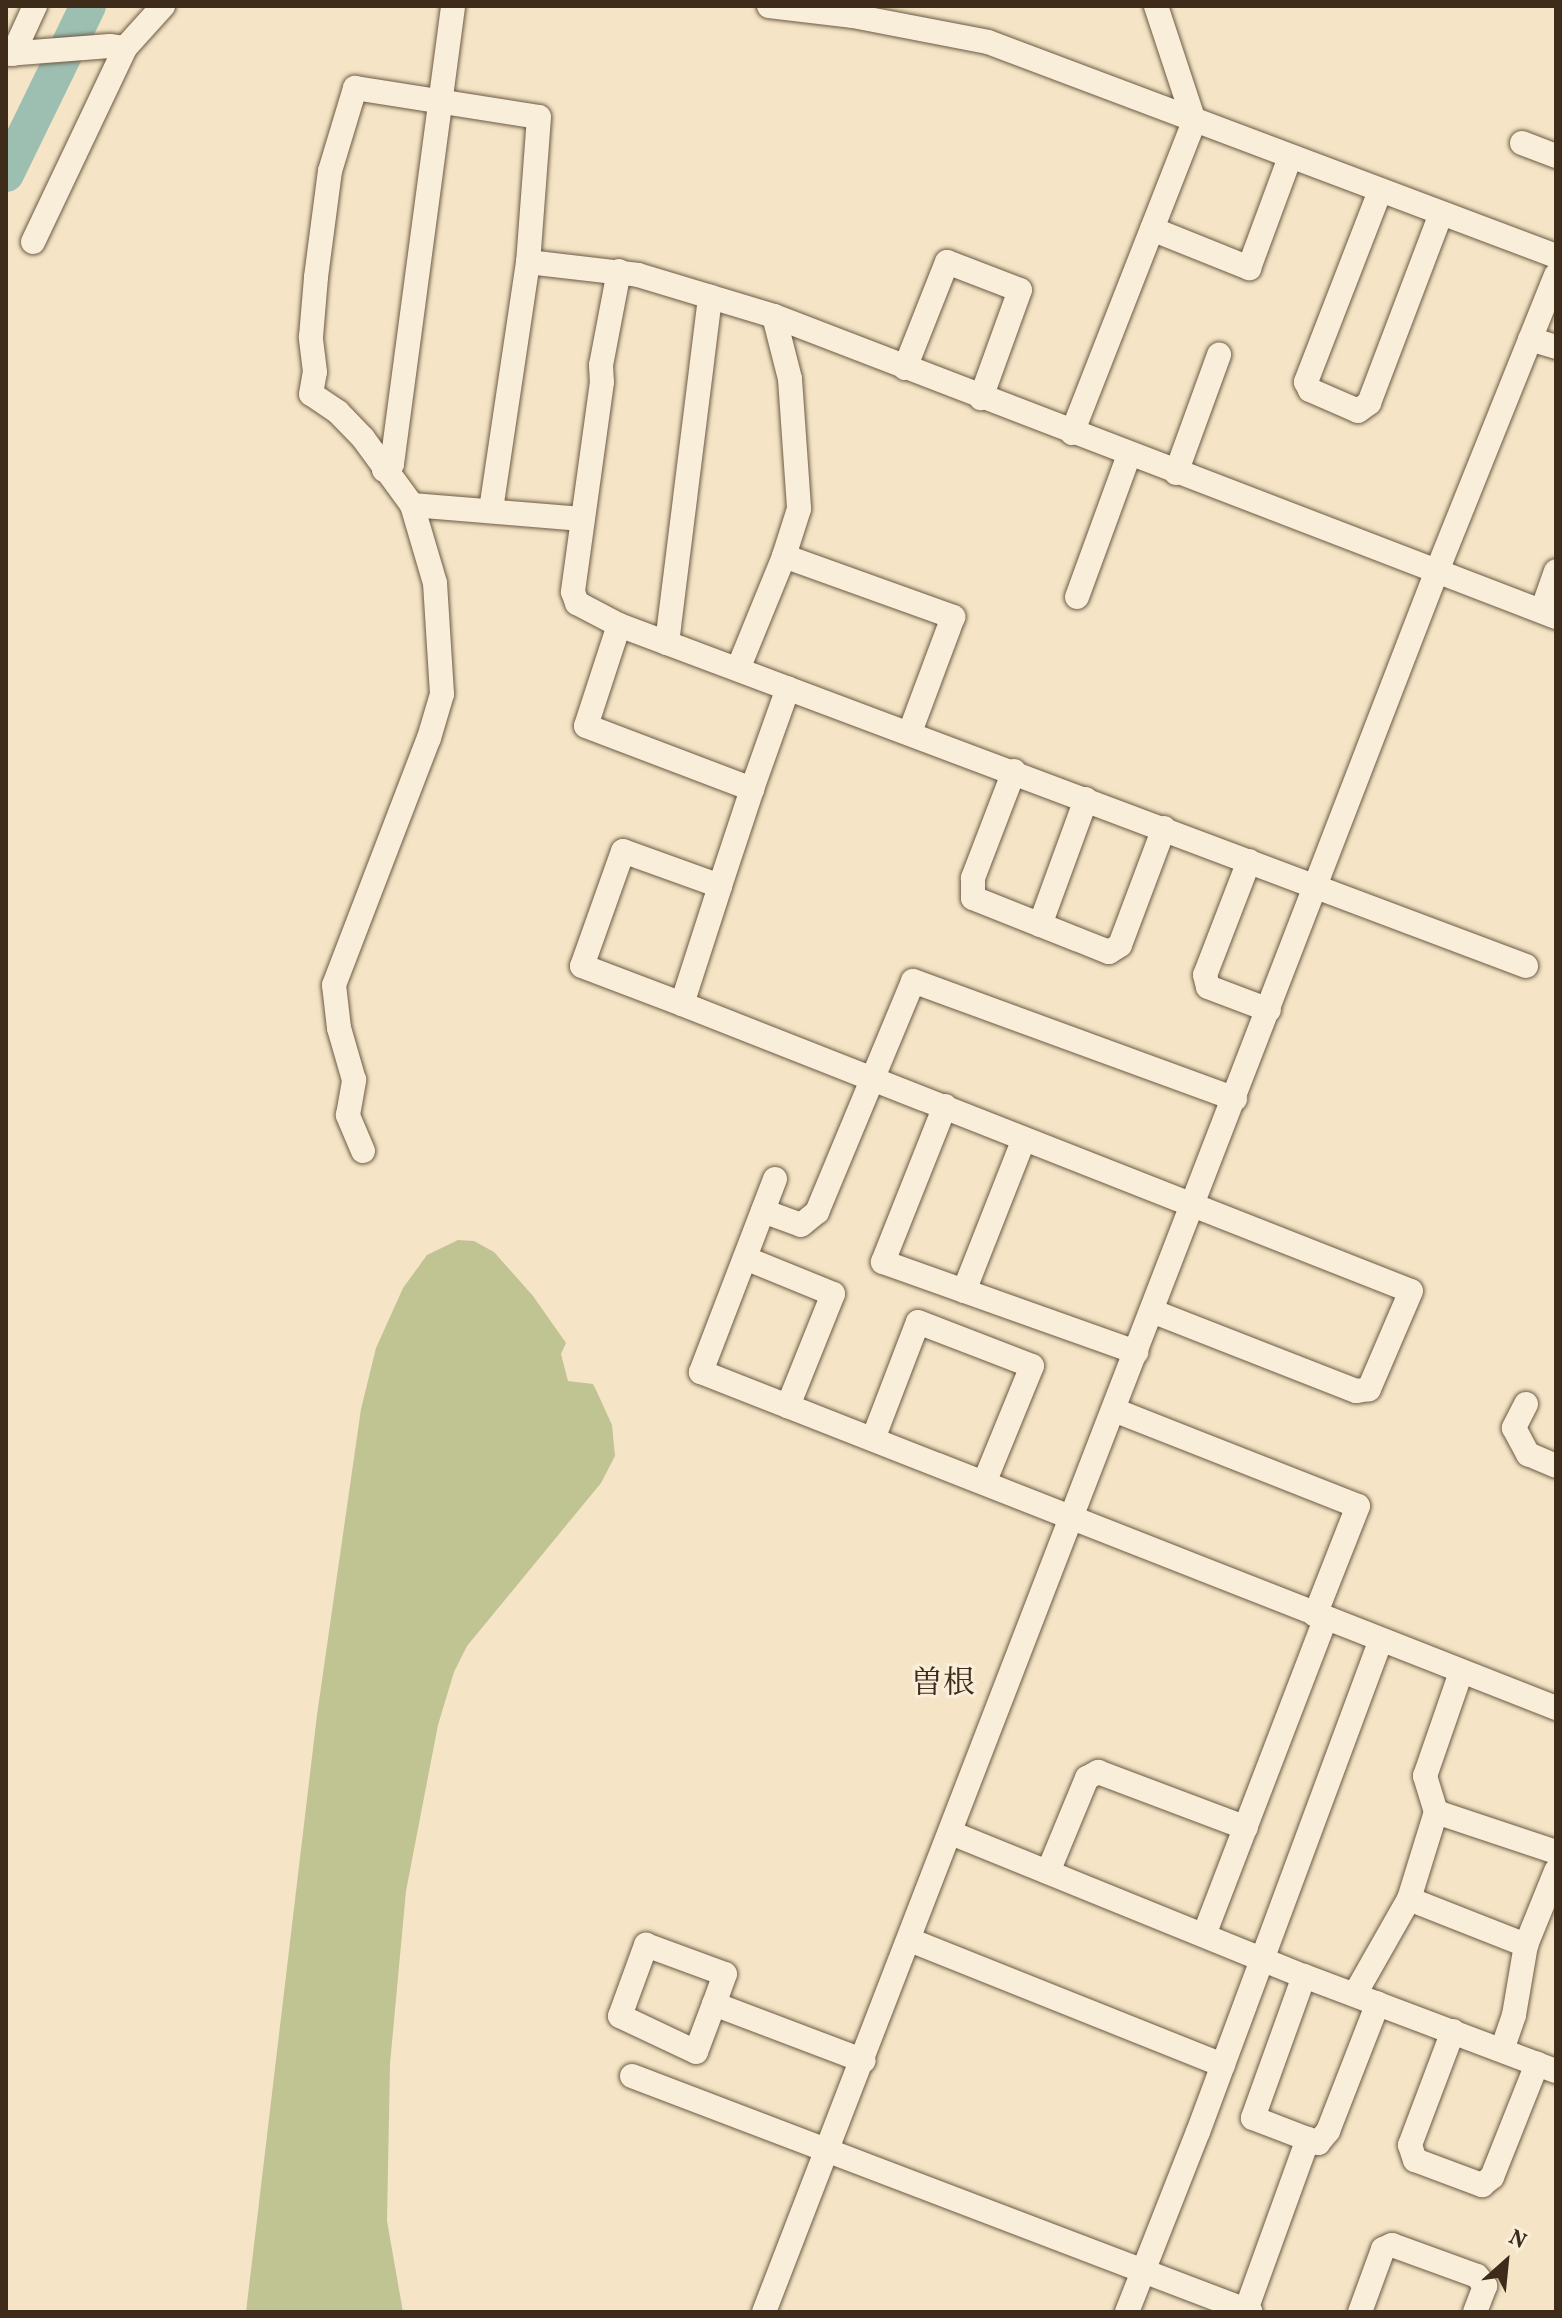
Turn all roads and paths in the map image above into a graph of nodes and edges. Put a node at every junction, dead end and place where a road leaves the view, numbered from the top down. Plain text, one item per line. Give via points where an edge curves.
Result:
1 (35, 6) edge
2 (163, 6) edge
3 (453, 6) edge
4 (769, 6) edge
5 (1156, 6) edge
6 (118, 47) junction
7 (16, 53) edge
8 (442, 100) junction
9 (1194, 121) junction
10 (1522, 143) dead end
11 (1556, 156) edge
12 (1290, 157) junction
13 (1380, 191) junction
14 (1441, 213) junction
15 (1152, 229) junction
16 (33, 242) dead end
17 (1556, 256) edge
18 (528, 262) junction
19 (619, 271) junction
20 (1556, 275) edge
21 (710, 297) junction
22 (774, 316) junction
23 (1530, 339) junction
24 (1556, 347) edge
25 (1219, 355) dead end
26 (905, 368) junction
27 (981, 398) junction
28 (1072, 433) junction
29 (1129, 455) junction
30 (384, 470) junction
31 (1176, 473) junction
32 (412, 505) junction
33 (491, 511) junction
34 (582, 519) junction
35 (784, 556) junction
36 (1437, 571) junction
37 (1556, 571) edge
38 (1077, 597) dead end
39 (1549, 614) edge
40 (619, 625) junction
41 (667, 643) junction
42 (738, 669) junction
43 (788, 688) junction
44 (910, 732) junction
45 (1014, 771) junction
46 (752, 789) junction
47 (1086, 799) junction
48 (1164, 828) junction
49 (1249, 861) junction
50 (720, 886) junction
51 (1316, 886) junction
52 (1040, 925) junction
53 (1526, 966) dead end
54 (682, 1004) junction
55 (1269, 1010) junction
56 (873, 1077) junction
57 (1235, 1099) junction
58 (945, 1106) junction
59 (1024, 1139) junction
60 (363, 1151) dead end
61 (775, 1179) dead end
62 (1193, 1206) junction
63 (763, 1211) junction
64 (745, 1258) junction
65 (964, 1291) junction
66 (1152, 1311) junction
67 (1136, 1352) junction
68 (1526, 1404) dead end
69 (788, 1406) junction
70 (1114, 1410) junction
71 (873, 1439) junction
72 (1556, 1466) edge
73 (984, 1483) junction
74 (1072, 1518) junction
75 (1320, 1618) junction
76 (1380, 1642) junction
77 (1461, 1672) junction
78 (1556, 1708) edge
79 (1436, 1812) junction
80 (1246, 1828) junction
81 (951, 1833) junction
82 (1556, 1852) edge
83 (1556, 1871) edge
84 (1048, 1872) junction
85 (1409, 1899) junction
86 (1204, 1935) junction
87 (910, 1940) junction
88 (1526, 1945) junction
89 (1261, 1958) junction
90 (1304, 1976) junction
91 (1366, 1998) junction
92 (714, 2004) junction
93 (1453, 2031) junction
94 (1502, 2050) junction
95 (864, 2061) junction
96 (1223, 2065) junction
97 (1546, 2067) edge
98 (632, 2076) dead end
99 (1308, 2139) junction
100 (830, 2149) junction
101 (1144, 2271) junction
102 (1248, 2311) edge
103 (764, 2312) edge
104 (1127, 2312) edge
105 (1360, 2312) edge
106 (1475, 2312) edge

1 - 7 street
2 - 6 street
3 - 8 street
4 - 9 street via 988,42
5 - 9 street
6 - 7 street
6 - 16 street
8 - 18 street via 539,117
8 - 30 street via 392,464
8 - 30 street via 355,88 330,171 311,337 311,394 363,438
9 - 12 street
9 - 15 street
10 - 11 street
12 - 13 street
12 - 15 street via 1249,268
13 - 14 street
13 - 14 street via 1306,382 1310,390 1358,411 1369,403
14 - 17 street
15 - 28 street
18 - 19 street
18 - 33 street
19 - 21 street
19 - 34 street
20 - 23 street
21 - 22 street
21 - 41 street
22 - 26 street
22 - 35 street via 790,379 799,509
23 - 24 street
23 - 36 street
25 - 31 street
26 - 27 street
26 - 27 street via 947,262 1020,290
27 - 28 street
28 - 29 street
29 - 31 street
29 - 38 street
30 - 32 street
31 - 36 street
32 - 33 street
32 - 60 street via 435,583 442,694 334,985 354,1080 348,1115
33 - 34 street
34 - 40 street via 573,592 577,603
35 - 42 street
35 - 44 street via 953,617
36 - 39 street
36 - 51 street
37 - 39 street
40 - 41 street
40 - 46 street via 586,726
41 - 42 street
42 - 43 street
43 - 44 street
43 - 46 street
44 - 45 street
45 - 47 street
45 - 52 street via 973,878 973,898
46 - 50 street
47 - 48 street
47 - 52 street
48 - 49 street
48 - 52 street via 1120,945 1109,952
49 - 51 street
49 - 55 street via 1205,975 1208,987
50 - 54 street
50 - 54 street via 623,851 582,966
51 - 53 street
51 - 55 street
54 - 56 street
55 - 57 street
56 - 57 street via 913,981
56 - 58 street
56 - 63 street via 817,1212 801,1225
57 - 62 street
58 - 59 street
58 - 65 street via 883,1262
59 - 62 street
59 - 65 street
61 - 63 street
62 - 66 street
62 - 66 street via 1411,1291 1369,1389 1356,1391
63 - 64 street
64 - 69 street via 701,1372
64 - 69 street via 833,1294
65 - 67 street
66 - 67 street
67 - 70 street
68 - 72 street via 1514,1428 1528,1454
69 - 71 street
70 - 74 street
70 - 75 street via 1358,1506
71 - 73 street
71 - 73 street via 918,1322 1032,1366
73 - 74 street
74 - 75 street
74 - 81 street
75 - 76 street
75 - 80 street
76 - 77 street
76 - 89 street
77 - 78 street
77 - 79 street via 1425,1776
79 - 82 street
79 - 85 street
80 - 84 street via 1098,1772 1087,1778
80 - 86 street
81 - 84 street
81 - 87 street
83 - 88 street
84 - 86 street
85 - 88 street
85 - 91 street
86 - 89 street
87 - 95 street
87 - 96 street
88 - 94 street
89 - 90 street
89 - 96 street
90 - 91 street
90 - 99 street via 1253,2118
91 - 93 street
91 - 99 street via 1328,2131 1318,2143
92 - 92 street via 725,1974 646,1945 620,2016 696,2052
92 - 95 street
93 - 94 street
93 - 97 street via 1410,2145 1415,2160 1482,2185 1492,2177
94 - 97 street
95 - 100 street
96 - 101 street
98 - 100 street
99 - 102 street
100 - 101 street
100 - 103 street
101 - 102 street
101 - 104 street
105 - 106 street via 1383,2249 1392,2245 1477,2276 1485,2286

